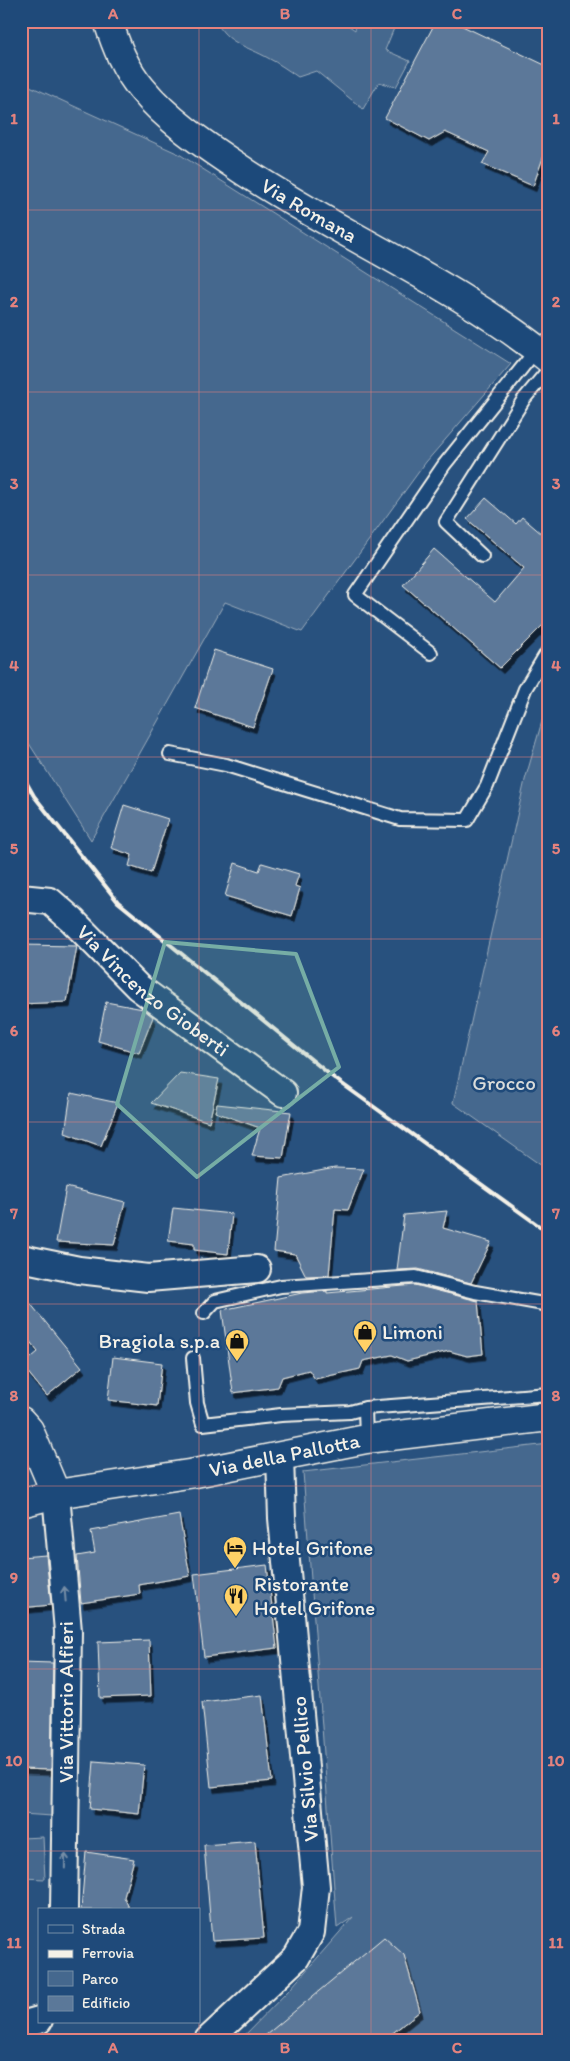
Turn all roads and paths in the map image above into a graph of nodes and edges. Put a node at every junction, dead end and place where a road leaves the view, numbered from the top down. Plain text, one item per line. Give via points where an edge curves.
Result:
1 (108, 21) edge
2 (545, 359) edge
3 (482, 556) dead end
4 (549, 649) edge
5 (431, 653) dead end
6 (170, 754) dead end
7 (21, 898) edge
8 (283, 1093) dead end
9 (21, 1258) edge
10 (257, 1269) dead end
11 (549, 1305) edge
12 (204, 1313) dead end
13 (193, 1358) dead end
14 (549, 1394) edge
15 (365, 1408) junction
16 (549, 1417) edge
17 (25, 1426) edge
18 (366, 1439) junction
19 (280, 1457) junction
20 (56, 1494) junction
21 (21, 1503) edge
22 (64, 1908) edge
23 (38, 2020) edge
24 (21, 2025) edge
25 (208, 2040) edge

1 - 2 main road, Via Romana via 120,56 141,89 192,136 294,202 467,300
2 - 3 lane via 524,399 446,522
2 - 5 lane via 444,466 355,595
4 - 6 lane via 525,689 487,786 467,820 400,819 226,765
7 - 8 street, Via Vincenzo Gioberti via 50,901 138,987
9 - 10 street via 79,1270 148,1278
11 - 12 lane via 475,1292 416,1277 282,1286 215,1301
13 - 15 lane via 197,1403 203,1424 281,1415 350,1412
14 - 15 lane
15 - 18 lane
16 - 18 main road, Via della Pallotta
17 - 20 main road
18 - 19 main road, Via della Pallotta
19 - 20 main road, Via della Pallotta
19 - 25 street, Via Silvio Pellico via 282,1518 316,1887 314,1915 311,1932 296,1958
20 - 21 main road, Via della Pallotta
22 -> 20 street, Via Vittorio Alfieri via 68,1631
23 - 24 street

